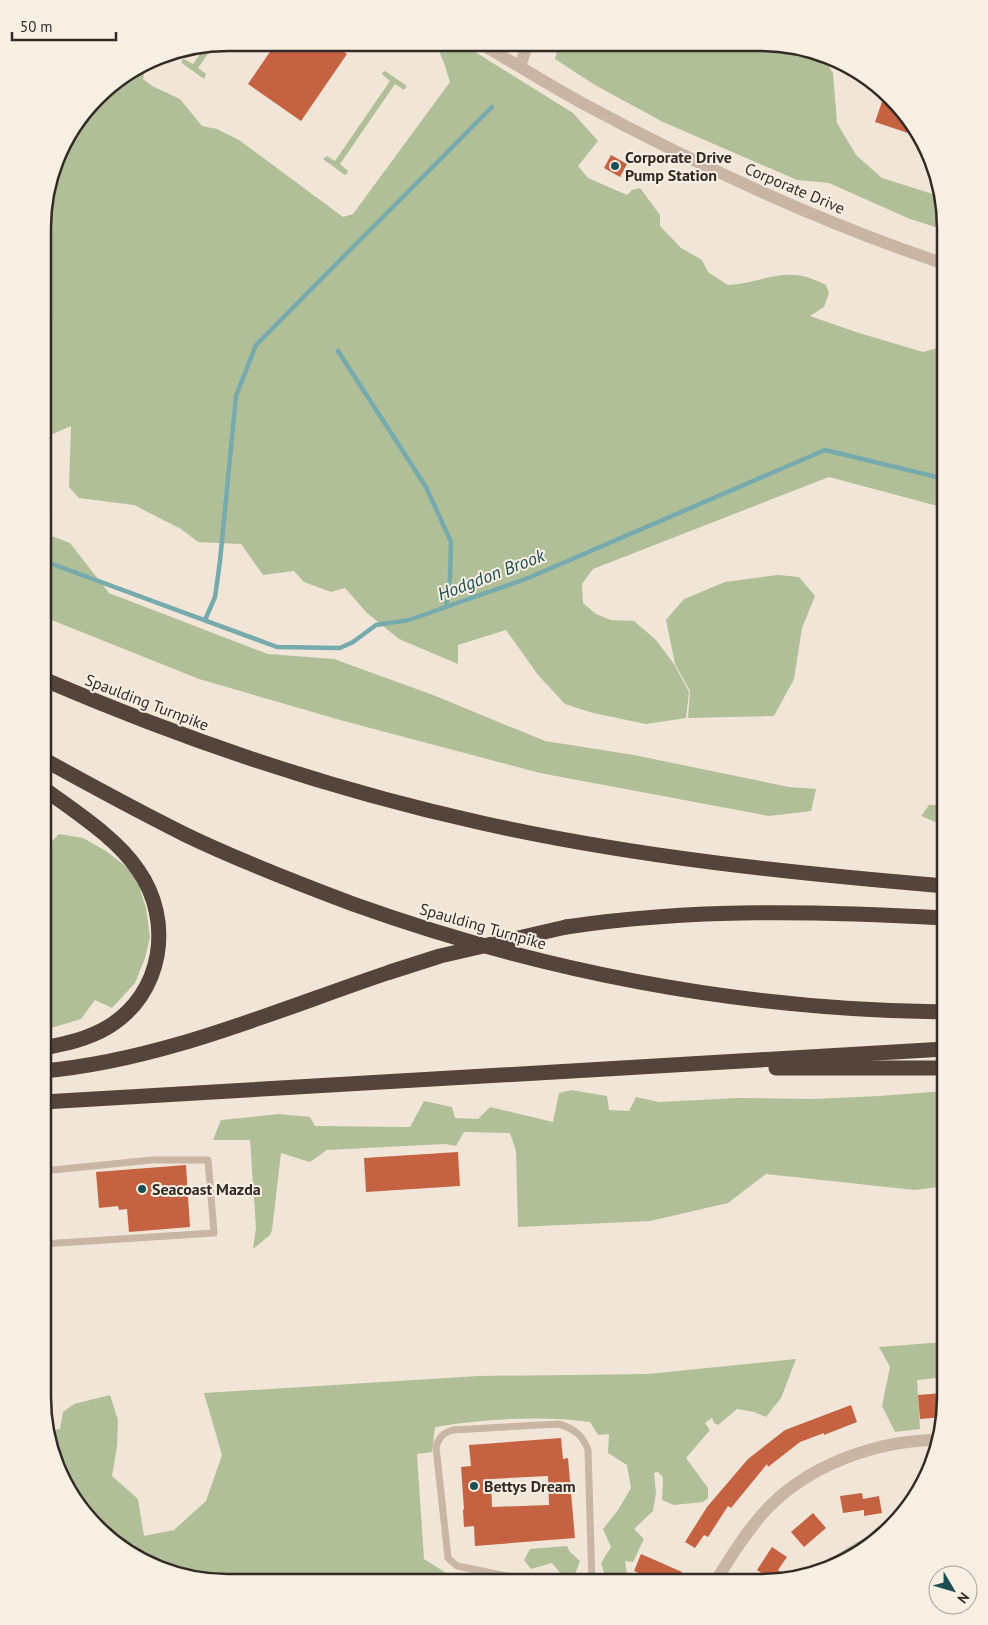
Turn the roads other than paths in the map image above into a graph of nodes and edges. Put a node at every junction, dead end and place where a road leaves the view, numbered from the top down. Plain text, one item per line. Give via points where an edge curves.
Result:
1 (495, 51) edge
2 (525, 51) edge
3 (520, 66) junction
4 (937, 261) edge
5 (51, 682) edge
6 (51, 762) edge
7 (51, 794) edge
8 (937, 885) edge
9 (937, 918) edge
10 (937, 1012) edge
11 (51, 1046) edge
12 (937, 1049) edge
13 (634, 1067) junction
14 (937, 1068) edge
15 (51, 1070) edge
16 (51, 1102) edge
17 (51, 1170) edge
18 (51, 1243) edge
19 (931, 1440) edge
20 (498, 1574) edge
21 (592, 1574) edge
22 (720, 1574) edge

1 - 3 street, Corporate Drive
2 - 3 street
3 - 4 street, Corporate Drive via 580,102 730,178 844,227
5 - 8 highway, Spaulding Turnpike via 234,754 380,798 480,823 668,857
6 - 10 highway, Spaulding Turnpike via 188,836 244,861 344,901 473,944 574,968 725,996 826,1006
7 - 11 highway via 120,848 138,869 153,898 160,930 160,947 154,970 133,1006 94,1034
9 - 15 highway, bridge via 695,914 566,927 440,956 197,1039 114,1060
12 - 13 highway
13 - 14 highway
13 - 16 highway
17 - 18 lane via 152,1160 208,1160 214,1232
19 - 22 street via 870,1450 825,1466 805,1478 765,1511
20 - 21 lane via 457,1566 448,1558 436,1447 438,1440 453,1430 558,1424 574,1430 588,1450

